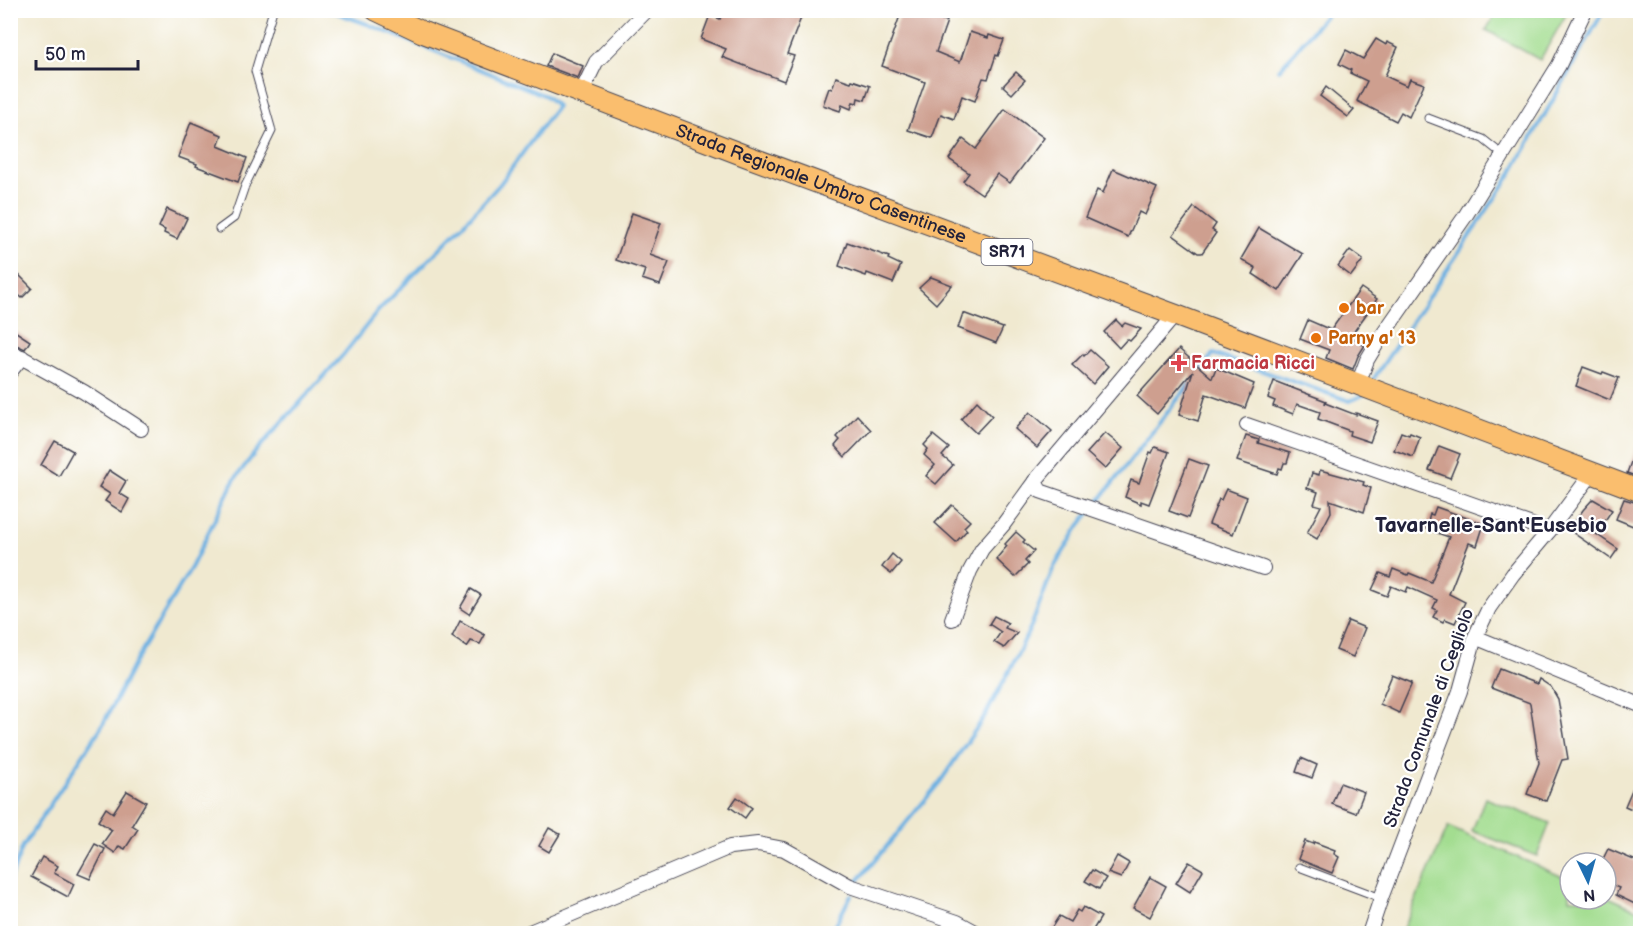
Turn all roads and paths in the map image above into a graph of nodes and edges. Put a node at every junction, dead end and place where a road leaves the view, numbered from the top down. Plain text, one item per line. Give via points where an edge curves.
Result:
1 (273, 10) edge
2 (376, 10) edge
3 (647, 10) edge
4 (1585, 10) edge
5 (581, 93) junction
6 (1428, 118) dead end
7 (1503, 155) junction
8 (219, 229) dead end
9 (1175, 315) junction
10 (16, 354) edge
11 (10, 372) edge
12 (1358, 384) junction
13 (1247, 425) dead end
14 (141, 429) dead end
15 (1593, 472) junction
16 (1035, 481) junction
17 (1641, 491) edge
18 (1549, 531) junction
19 (1263, 568) dead end
20 (952, 619) dead end
21 (1475, 637) junction
22 (1641, 705) edge
23 (1299, 867) dead end
24 (1381, 898) junction
25 (525, 933) edge
26 (979, 933) edge
27 (1369, 933) edge

1 - 8 lane via 255,71 272,131 234,218
2 - 5 main road, Strada Regionale Umbro Casentinese / SR71 via 422,32
3 - 5 street via 596,62
4 - 7 street via 1559,65
5 - 9 main road, Strada Regionale Umbro Casentinese / SR71
6 - 7 lane via 1482,140
7 - 12 street via 1378,340
9 - 12 main road, Strada Regionale Umbro Casentinese / SR71
9 - 16 street
10 - 11 street
10 - 14 street
12 - 15 main road, Strada Regionale Umbro Casentinese / SR71
13 - 18 street
15 - 17 main road, Strada Regionale Umbro Casentinese / SR71
15 - 18 street, Strada Comunale di Cegliolo
16 - 19 street via 1040,491
16 - 20 street via 982,549
18 - 21 street, Strada Comunale di Cegliolo via 1489,608
21 - 22 street
21 - 24 street, Strada Comunale di Cegliolo via 1460,691
23 - 24 lane
24 - 27 street, Strada Comunale di Cegliolo
25 - 26 street via 730,847 758,844 784,849 850,886

